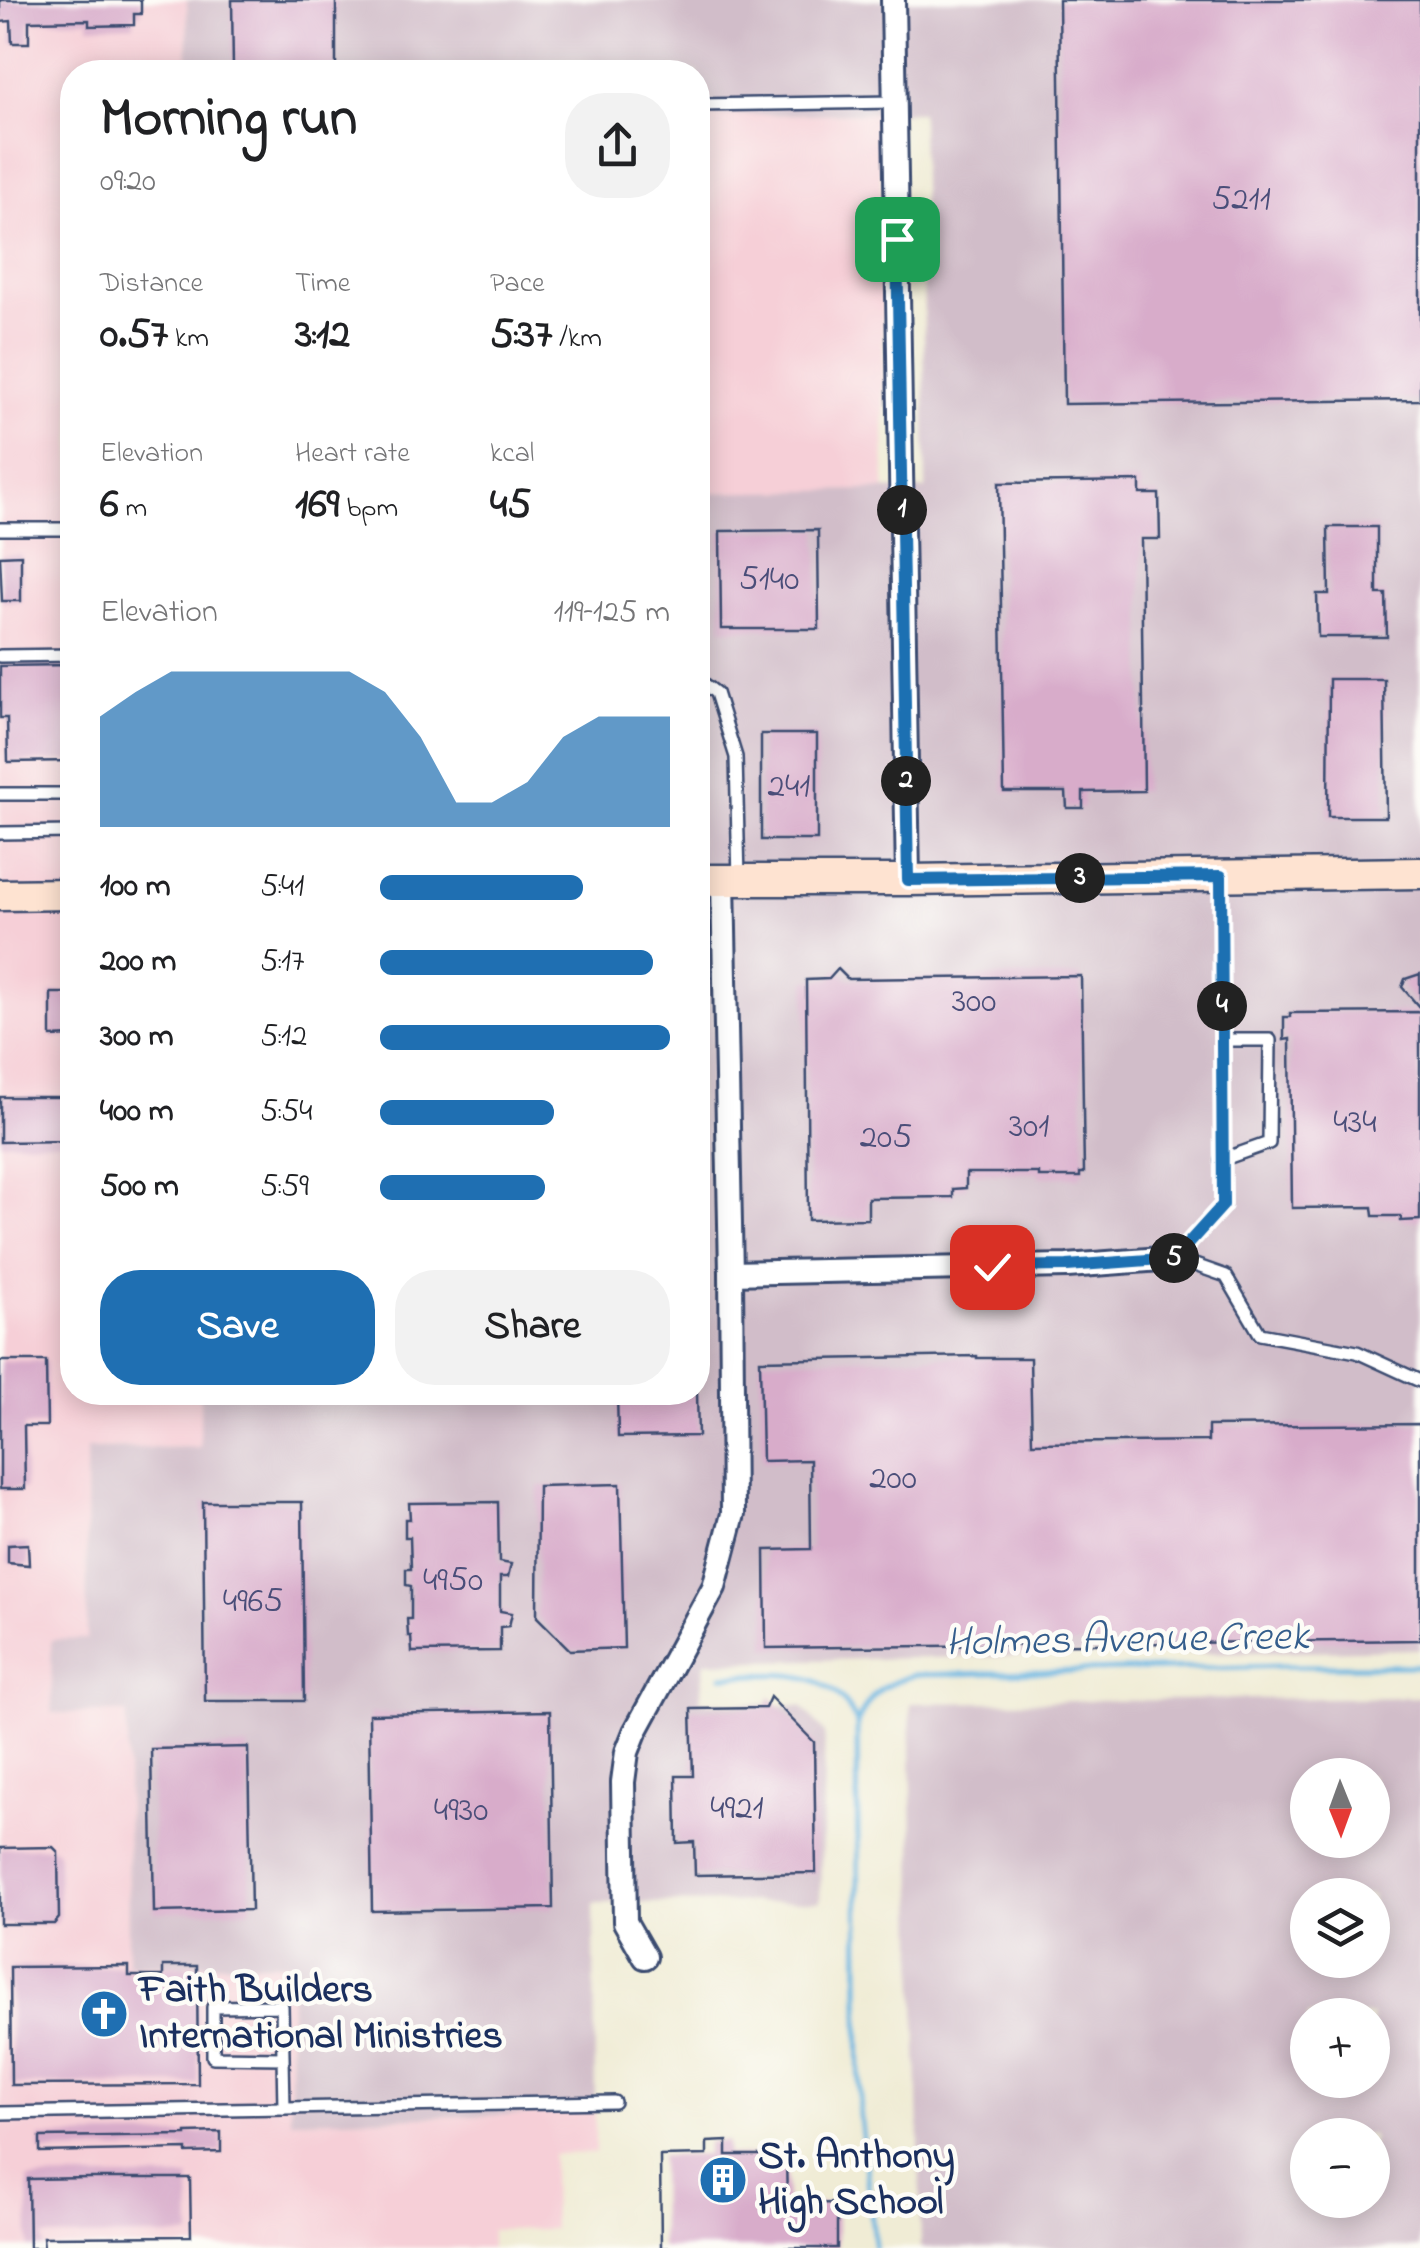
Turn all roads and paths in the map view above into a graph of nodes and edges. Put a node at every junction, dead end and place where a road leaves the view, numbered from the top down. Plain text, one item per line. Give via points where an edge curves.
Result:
1 (893, 0) edge
2 (895, 102) junction
3 (710, 105) edge
4 (60, 529) edge
5 (0, 530) edge
6 (0, 656) edge
7 (60, 656) edge
8 (710, 688) edge
9 (0, 794) edge
10 (60, 794) edge
11 (60, 832) edge
12 (0, 833) edge
13 (1420, 873) edge
14 (1221, 876) junction
15 (720, 880) edge
16 (908, 880) junction
17 (60, 894) edge
18 (0, 895) edge
19 (1222, 1040) junction
20 (1222, 1160) junction
21 (1175, 1258) junction
22 (731, 1273) junction
23 (1420, 1381) edge
24 (645, 1957) dead end
25 (283, 2058) junction
26 (614, 2102) dead end
27 (284, 2108) junction
28 (0, 2112) edge

1 - 2 street
2 - 3 lane
2 - 16 street
4 - 5 lane
6 - 7 lane
8 - 15 lane via 736,757
9 - 10 lane
11 - 12 lane
13 - 14 street
14 - 16 street
14 - 19 lane
15 - 16 street
15 - 22 street
17 - 18 street
19 - 20 lane
19 - 20 lane via 1270,1040 1270,1075 1269,1143
20 - 21 lane via 1223,1205
21 - 22 street
21 - 23 lane via 1226,1276 1260,1334 1358,1352
22 - 24 street via 733,1514 714,1587 635,1732 625,1767 625,1922
25 - 25 lane via 282,2006 214,2007 214,2057
25 - 27 lane
26 - 27 lane
27 - 28 lane

